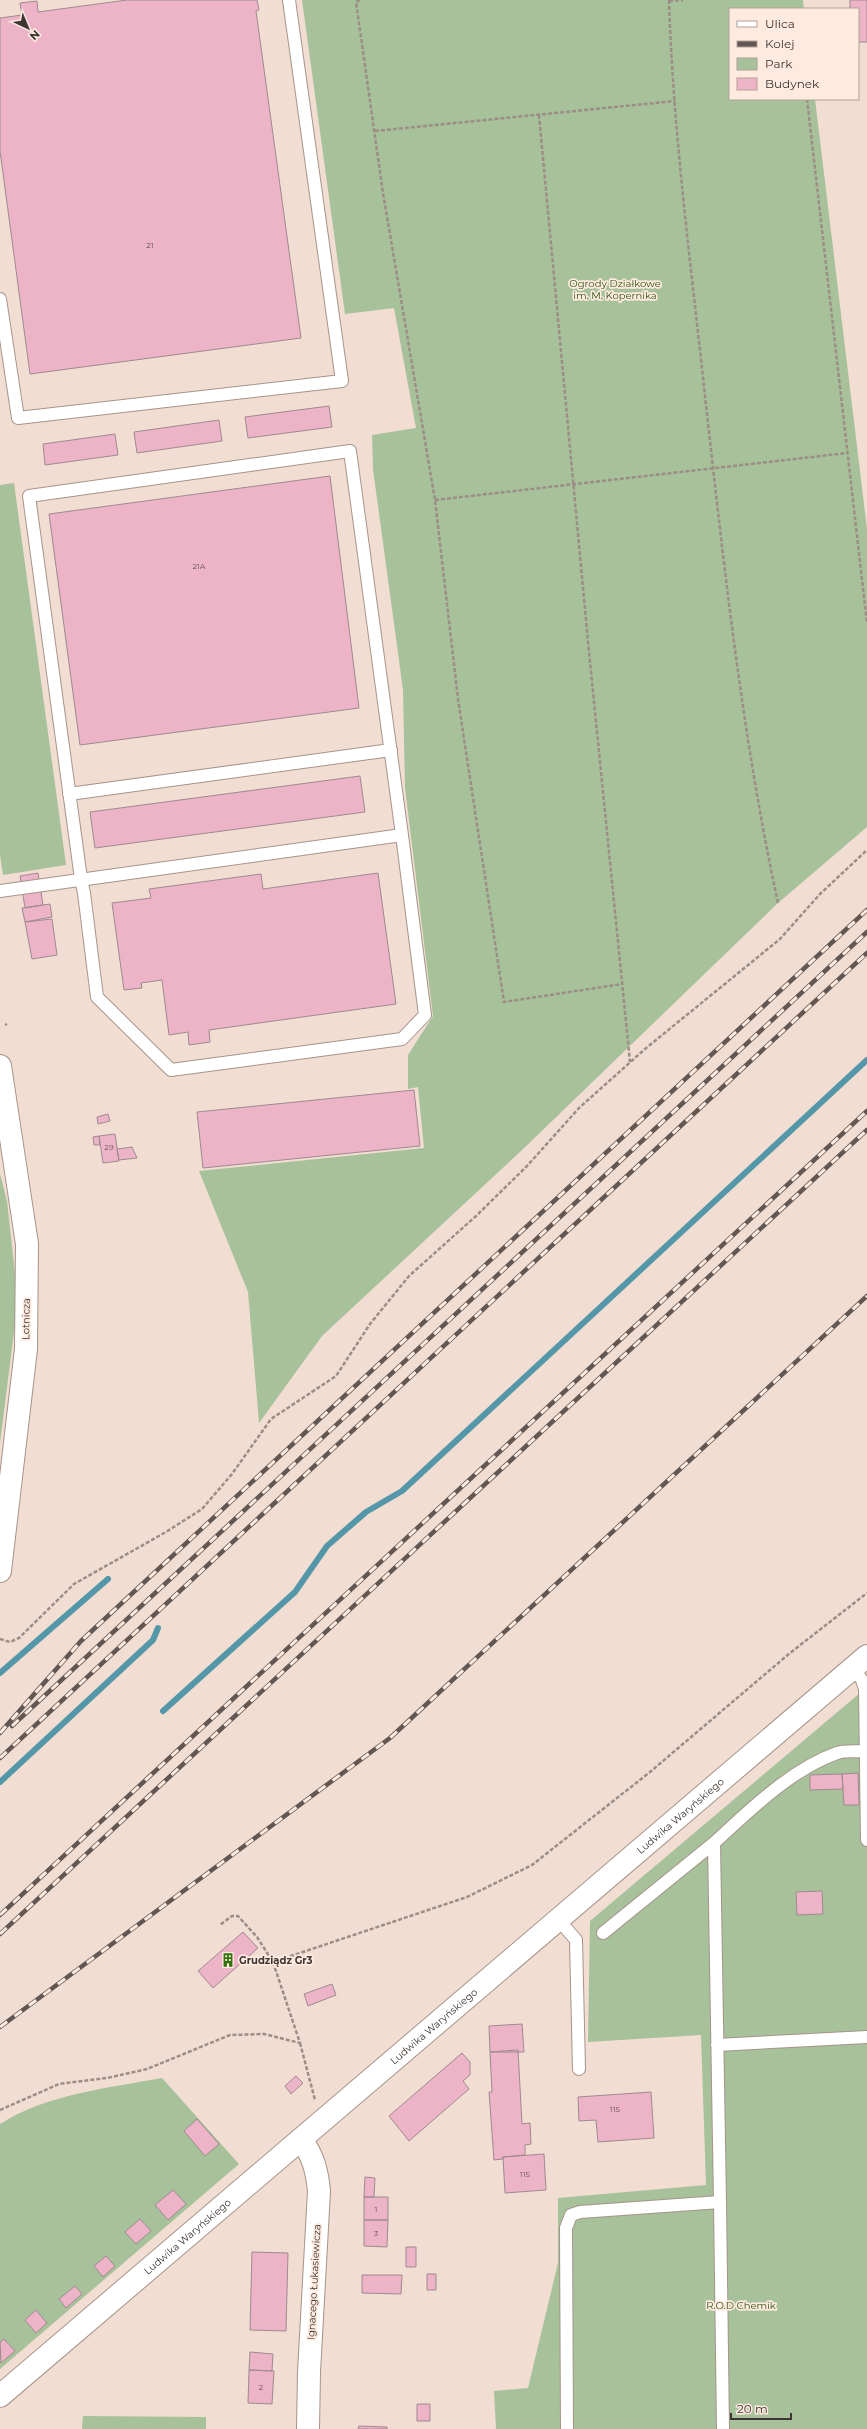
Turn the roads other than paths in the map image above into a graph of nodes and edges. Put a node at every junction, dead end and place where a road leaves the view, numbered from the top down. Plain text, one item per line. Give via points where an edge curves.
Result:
1 (289, 0) edge
2 (0, 299) edge
3 (391, 750) junction
4 (69, 794) junction
5 (402, 835) junction
6 (81, 879) junction
7 (0, 891) edge
8 (0, 1066) edge
9 (0, 1571) edge
10 (860, 1662) edge
11 (867, 1751) edge
12 (867, 1840) edge
13 (714, 1843) junction
14 (558, 1919) junction
15 (603, 1933) dead end
16 (867, 2037) edge
17 (717, 2045) junction
18 (579, 2069) dead end
19 (301, 2139) junction
20 (720, 2202) junction
21 (0, 2396) edge
22 (308, 2429) edge
23 (567, 2429) edge
24 (723, 2429) edge

1 - 2 lane via 342,381 18,418
3 - 4 lane
3 - 4 lane via 350,451 326,454 28,496
3 - 5 lane
4 - 6 lane
5 - 6 lane
5 - 6 lane via 425,1015 402,1039 171,1070 97,997
6 - 7 lane
8 - 9 street, Lotnicza via 27,1244 26,1349
10 - 11 lane via 865,1689
10 - 14 street, Ludwika Waryńskiego
11 - 12 lane
11 - 13 lane via 838,1752 806,1768 756,1805
13 - 15 lane
13 - 17 lane
14 - 18 lane via 576,1940
14 - 19 street, Ludwika Waryńskiego
16 - 17 lane
17 - 20 lane
19 - 21 street, Ludwika Waryńskiego
19 - 22 street, Ignacego Łukasiewicza via 317,2169 319,2191
20 - 23 lane via 580,2212 571,2215 566,2228
20 - 24 lane

